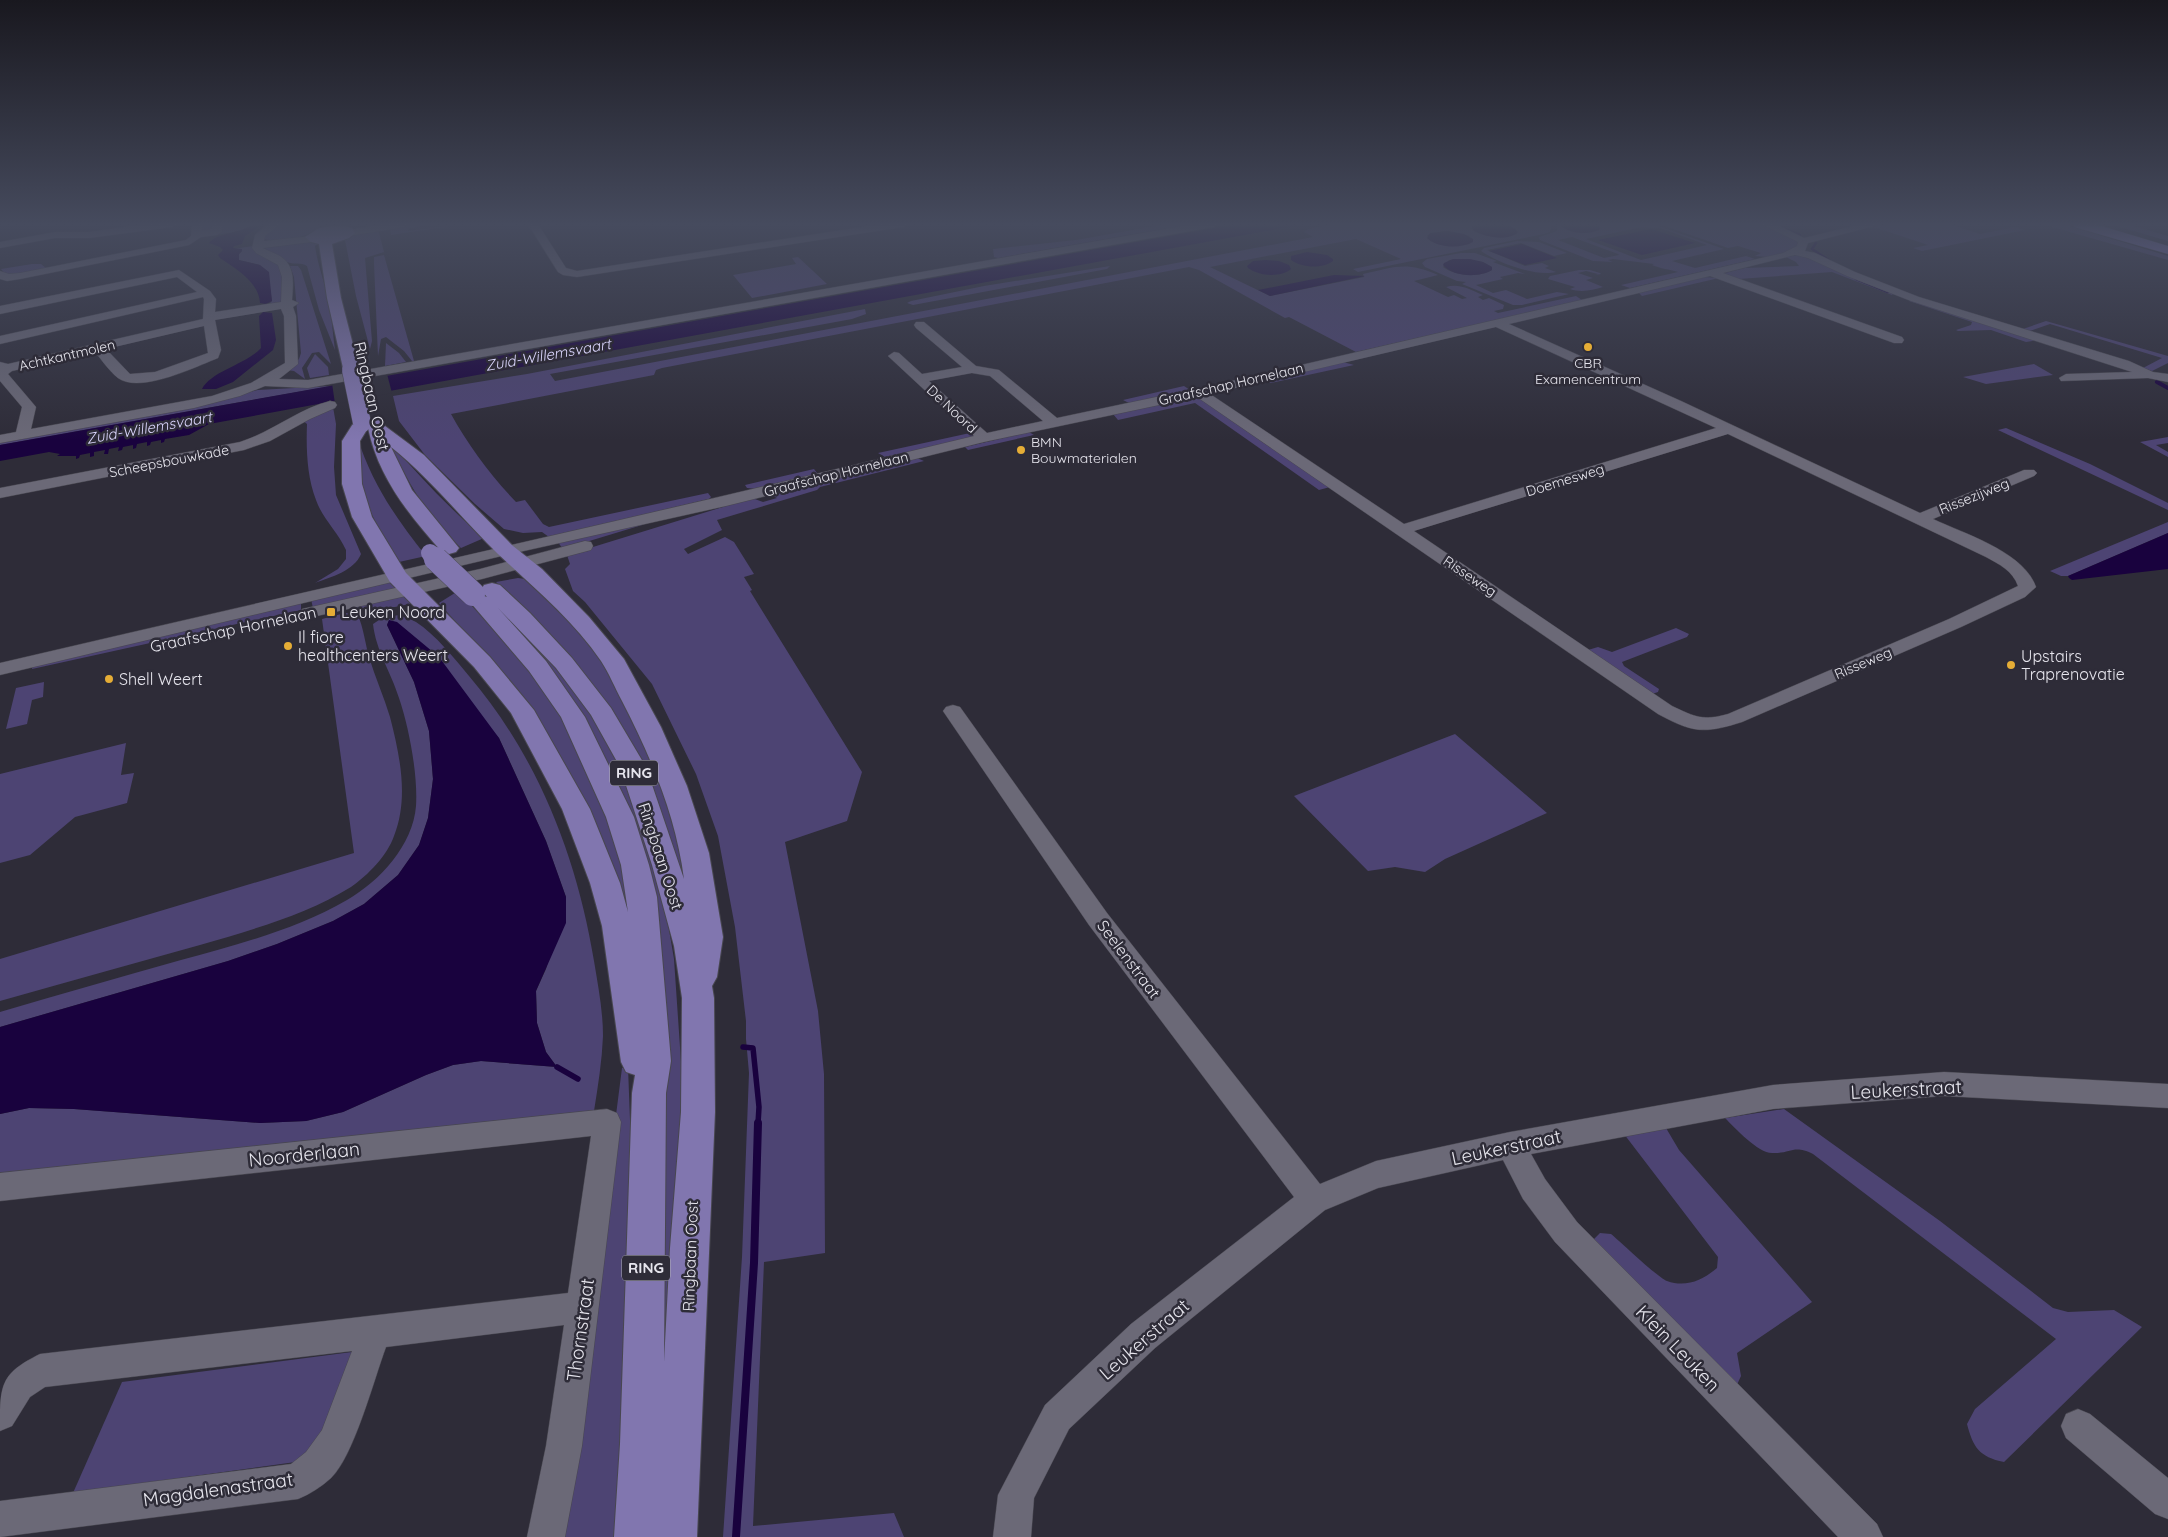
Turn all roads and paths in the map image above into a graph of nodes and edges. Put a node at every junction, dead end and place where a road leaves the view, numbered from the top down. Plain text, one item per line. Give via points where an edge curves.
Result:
1 (69, 296) edge
2 (194, 296) edge
3 (208, 296) edge
4 (289, 296) edge
5 (334, 296) edge
6 (809, 296) edge
7 (1614, 296) edge
8 (1774, 296) edge
9 (1907, 296) edge
10 (290, 304) junction
11 (0, 310) edge
12 (209, 319) junction
13 (1497, 323) junction
14 (920, 326) dead end
15 (0, 340) edge
16 (359, 340) dead end
17 (1898, 340) dead end
18 (99, 348) junction
19 (894, 356) dead end
20 (4, 367) edge
21 (357, 367) junction
22 (972, 369) junction
23 (2150, 376) junction
24 (2066, 378) dead end
25 (2168, 378) edge
26 (920, 379) junction
27 (264, 382) junction
28 (2168, 385) edge
29 (1199, 392) junction
30 (330, 405) dead end
31 (371, 424) junction
32 (1054, 424) junction
33 (1728, 429) junction
34 (22, 435) junction
35 (984, 438) junction
36 (0, 439) edge
37 (2029, 474) dead end
38 (0, 493) edge
39 (392, 506) dead end
40 (1919, 519) junction
41 (408, 528) dead end
42 (1402, 530) junction
43 (440, 550) junction
44 (514, 557) junction
45 (404, 584) junction
46 (482, 592) junction
47 (0, 669) edge
48 (0, 680) edge
49 (953, 711) dead end
50 (698, 998) junction
51 (649, 1093) junction
52 (2168, 1096) edge
53 (608, 1122) joint
54 (1510, 1145) junction
55 (0, 1187) edge
56 (1314, 1200) junction
57 (583, 1307) junction
58 (375, 1332) junction
59 (0, 1414) edge
60 (2078, 1426) dead end
61 (2168, 1501) edge
62 (0, 1519) edge
63 (546, 1537) edge
64 (636, 1537) edge
65 (674, 1537) edge
66 (1012, 1537) edge
67 (1864, 1537) edge

1 - 11 street
2 - 15 street, Achtkantmolen
3 - 12 street
4 - 10 street
5 - 21 main road, Ringbaan Oost / RING
6 - 27 street via 324,382 296,385
7 - 13 street, Graafschap Hornelaan
8 - 17 street
9 - 23 street via 2124,364
10 - 12 street, Achtkantmolen
10 - 27 street via 292,364
12 - 18 street, Achtkantmolen
12 - 18 street via 215,350 213,355 179,370 133,379 124,377
13 - 29 street, Graafschap Hornelaan
13 - 33 street, Risseweg
14 - 22 street, De Noord
16 - 21 main road, Ringbaan Oost / RING
18 - 20 street, Achtkantmolen
19 - 26 street, De Noord
20 - 34 street, Achtkantmolen via 1,374 29,407
21 - 31 main road, Ringbaan Oost / RING, bridge
22 - 26 street, De Noord
22 - 32 street, De Noord via 994,373
23 - 24 street
23 - 25 street
23 - 28 street
26 - 35 street, De Noord
27 - 34 street via 206,402
29 - 32 street, Graafschap Hornelaan
29 - 42 street, Risseweg
30 - 38 street, Scheepsbouwkade via 303,415 247,445
31 - 39 main road, Ringbaan Oost / RING via 366,452 377,481
31 - 43 main road, Ringbaan Oost / RING via 394,478
31 - 44 main road via 417,459
31 - 45 main road via 351,441 352,484 362,517
32 - 35 street, Graafschap Hornelaan
33 - 40 street, Risseweg
33 - 42 street, Doemesweg
34 - 36 street
35 - 44 street, Graafschap Hornelaan
37 - 40 street, Rissezijweg
40 - 42 street, Risseweg via 2010,563 2025,576 2027,587 1945,627 1735,718 1709,726 1689,723 1665,710
41 - 43 main road, Ringbaan Oost / RING
43 - 46 main road, Ringbaan Oost / RING, bridge
44 - 45 street, Graafschap Hornelaan
44 - 50 main road via 581,622 612,659 648,727 674,786 695,853 708,936
45 - 47 street, Graafschap Hornelaan
45 - 48 street, Graafschap Hornelaan
45 - 51 main road via 482,662 522,710 576,809 605,883 617,926 638,1062
46 - 50 main road, Ringbaan Oost / RING via 522,618 564,663 602,713 632,767 669,874 689,946
46 - 51 main road, Ringbaan Oost / RING via 573,717 620,817 642,897 654,1061
49 - 56 street, Seelenstraat via 1098,920
50 - 65 main road, Ringbaan Oost / RING via 698,1112
51 - 64 main road, Ringbaan Oost / RING via 642,1444
52 - 54 street, Leukerstraat via 1944,1084 1782,1096
53 - 55 street, Noorderlaan
53 - 57 street, Thornstraat
54 - 56 street, Leukerstraat via 1376,1175
54 - 67 street, Klein Leuken via 1534,1189 1566,1232
56 - 66 street, Leukerstraat via 1143,1336 1057,1417 1016,1495
57 - 58 street
57 - 63 street, Thornstraat via 564,1446
58 - 59 street via 40,1371 18,1385
58 - 62 street, Magdalenastraat via 335,1441 319,1466 298,1481
60 - 61 street

